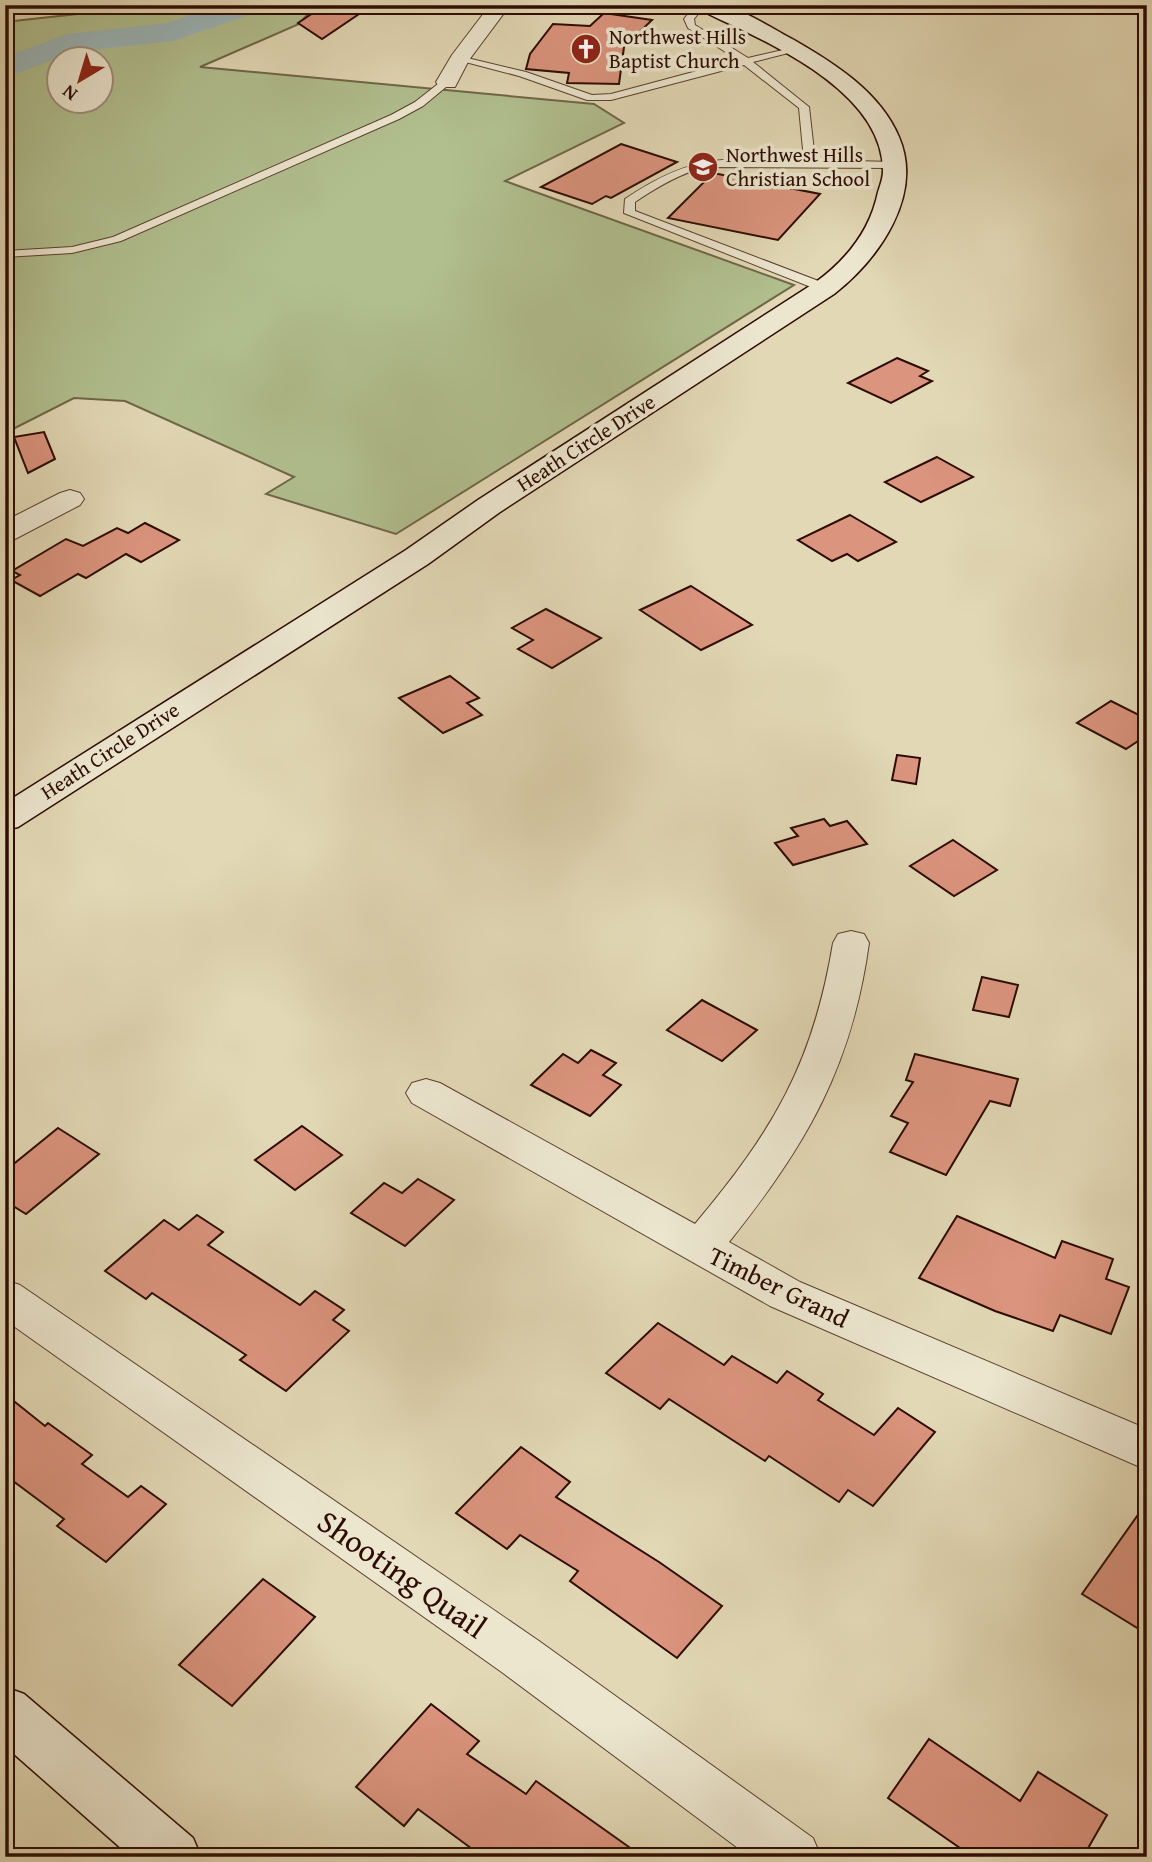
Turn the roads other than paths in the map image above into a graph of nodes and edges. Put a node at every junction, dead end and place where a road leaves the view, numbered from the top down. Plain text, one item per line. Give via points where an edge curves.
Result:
1 (500, 5) edge
2 (702, 5) edge
3 (793, 49) junction
4 (460, 59) junction
5 (744, 60) junction
6 (447, 82) joint
7 (810, 163) junction
8 (893, 165) junction
9 (5, 254) edge
10 (825, 288) junction
11 (70, 499) dead end
12 (5, 533) edge
13 (5, 819) edge
14 (851, 943) dead end
15 (426, 1093) dead end
16 (700, 1248) junction
17 (5, 1297) edge
18 (1147, 1451) edge
19 (5, 1712) edge
20 (173, 1857) edge
21 (794, 1857) edge

1 - 4 street
2 - 3 street, Heath Circle Drive
2 - 5 lane via 689,19 691,26
3 - 5 lane
3 - 8 street, Heath Circle Drive via 841,79 865,103 883,129
4 - 5 lane via 591,98 611,97
4 - 6 street
5 - 7 lane via 804,107
6 - 9 lane via 395,117 117,239 72,250
7 - 8 lane
7 - 10 lane via 694,164 629,201 630,213
8 - 10 street, Heath Circle Drive via 892,199 878,233
10 - 13 street, Heath Circle Drive via 417,557
11 - 12 street
14 - 16 street via 829,1044 790,1127
15 - 16 street, Timber Grand
16 - 18 street, Timber Grand via 785,1294
17 - 21 street, Shooting Quail via 521,1657
19 - 20 street

